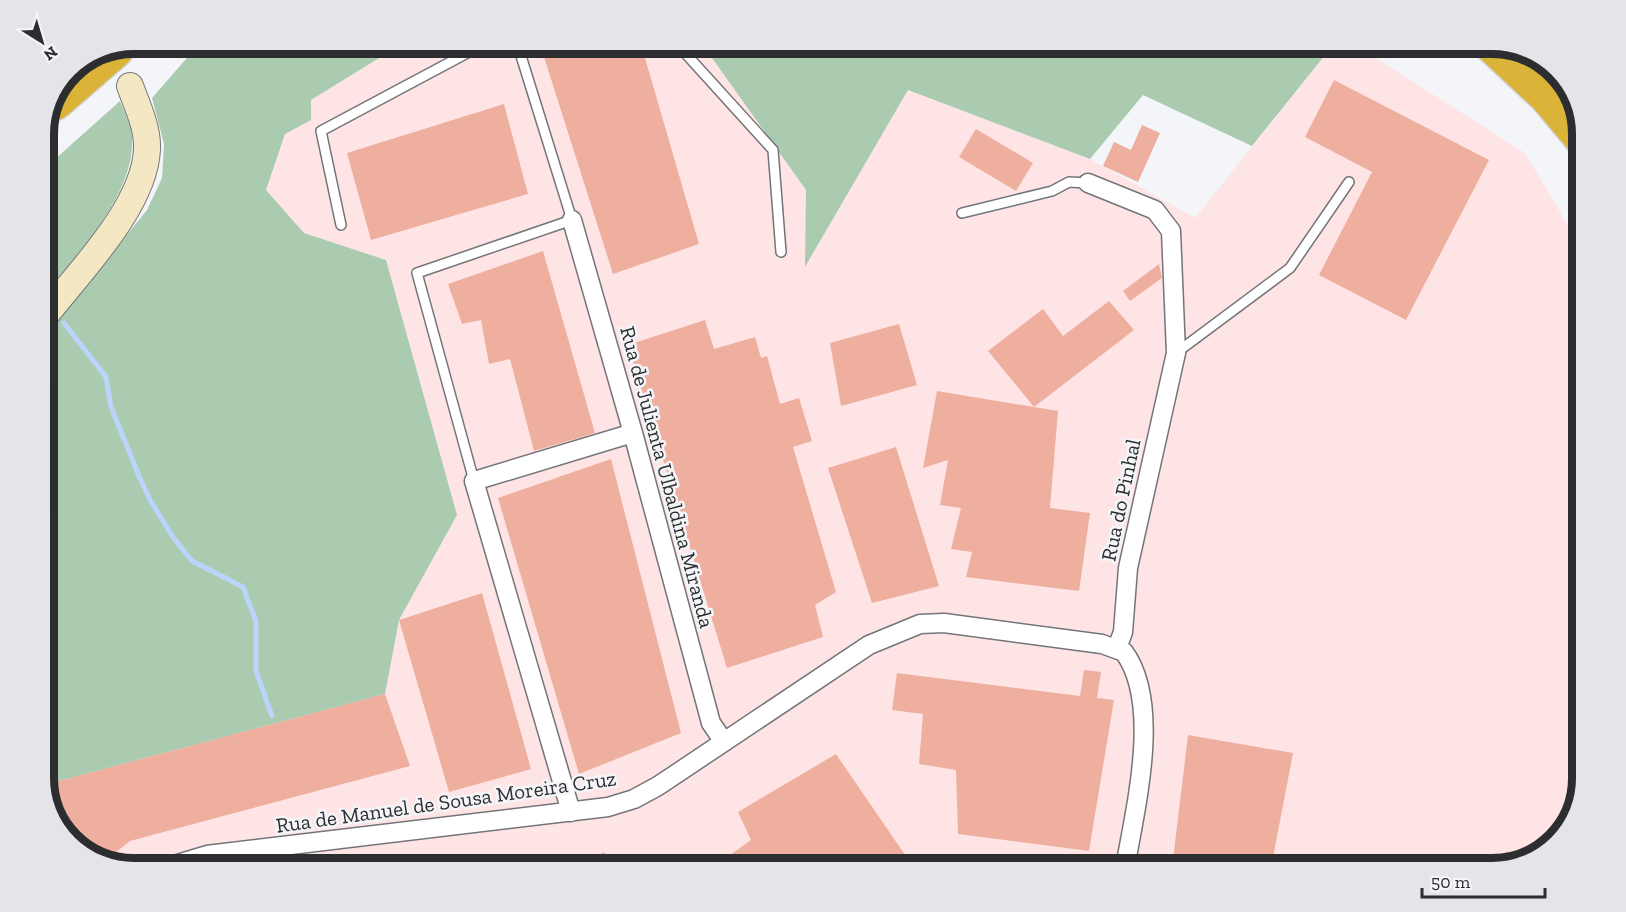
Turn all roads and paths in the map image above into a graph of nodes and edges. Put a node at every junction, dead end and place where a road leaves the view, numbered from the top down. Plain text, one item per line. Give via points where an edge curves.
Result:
1 (467, 54) edge
2 (520, 54) edge
3 (685, 54) edge
4 (1500, 55) edge
5 (107, 59) edge
6 (130, 86) dead end
7 (64, 96) edge
8 (1572, 128) edge
9 (1349, 182) dead end
10 (1088, 183) joint
11 (962, 213) dead end
12 (572, 220) junction
13 (341, 225) dead end
14 (781, 252) dead end
15 (54, 304) edge
16 (1176, 354) junction
17 (633, 434) junction
18 (474, 481) junction
19 (1117, 648) junction
20 (724, 742) junction
21 (571, 812) junction
22 (197, 858) edge
23 (1127, 858) edge

1 - 13 lane via 321,131
2 - 12 lane
3 - 14 lane via 772,150
4 - 8 highway via 1546,97
5 - 7 highway
6 - 15 main road via 142,117 147,148 141,180 118,222
9 - 16 lane via 1290,268
10 - 11 lane via 1069,182 1052,191
10 - 16 street, Rua do Pinhal via 1155,210 1171,231
12 - 17 street, Rua de Julienta Ulbaldina Miranda
12 - 18 lane via 417,273
16 - 19 street, Rua do Pinhal via 1128,568 1123,632
17 - 18 street
17 - 20 street, Rua de Julienta Ulbaldina Miranda via 711,723
18 - 21 street
19 - 20 street, Rua de Manuel de Sousa Moreira Cruz via 944,623 920,624 869,645
19 - 23 street via 1124,652 1136,674 1144,730
20 - 21 street, Rua de Manuel de Sousa Moreira Cruz via 634,799
21 - 22 street, Rua de Manuel de Sousa Moreira Cruz

